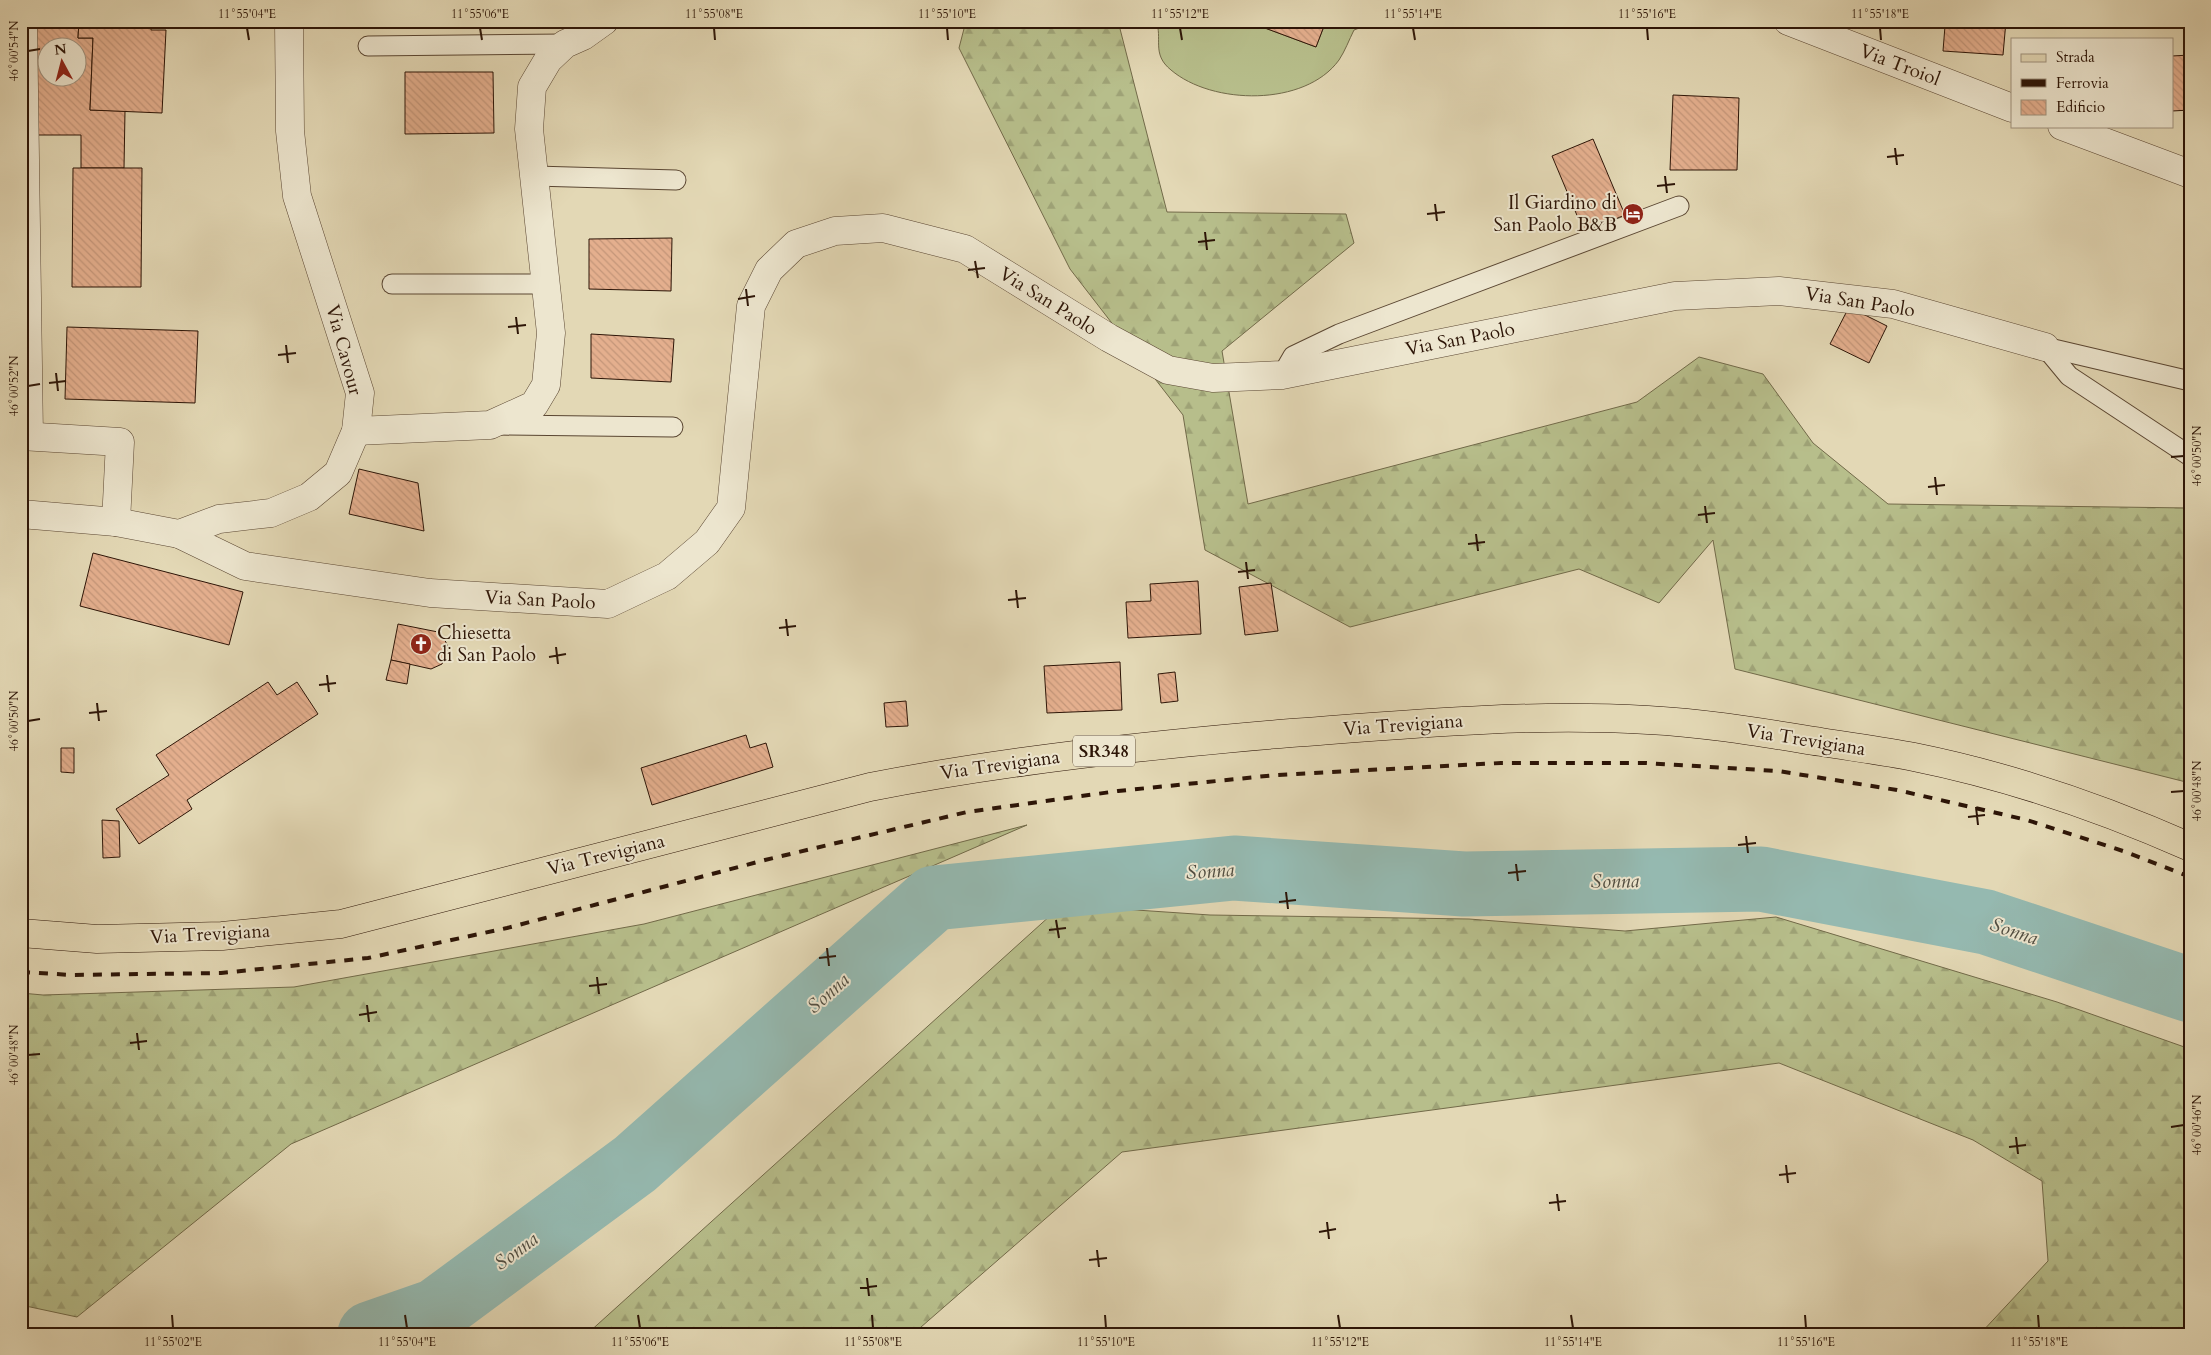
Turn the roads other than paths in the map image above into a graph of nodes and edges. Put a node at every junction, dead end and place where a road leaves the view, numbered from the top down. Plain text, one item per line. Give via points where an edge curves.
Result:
1 (22, 21) edge
2 (288, 21) edge
3 (604, 21) edge
4 (1788, 21) edge
5 (565, 44) junction
6 (368, 46) dead end
7 (2011, 108) edge
8 (2067, 128) edge
9 (2190, 174) edge
10 (535, 176) junction
11 (676, 180) dead end
12 (1679, 206) dead end
13 (392, 284) dead end
14 (546, 284) junction
15 (2045, 347) junction
16 (1282, 375) junction
17 (2190, 381) edge
18 (490, 425) junction
19 (673, 427) dead end
20 (356, 431) junction
21 (25, 436) edge
22 (2190, 456) edge
23 (21, 514) edge
24 (116, 522) junction
25 (179, 534) junction
26 (2190, 846) edge
27 (21, 933) edge

1 - 21 street
2 - 20 street, Via Cavour via 290,131 297,196 360,394
3 - 5 street
4 - 7 street, Via Troiol
5 - 6 lane
5 - 10 street via 548,60 532,87 529,129
8 - 9 street
10 - 11 lane
10 - 14 street
12 - 16 lane via 1339,334 1294,356
13 - 14 lane
14 - 18 street via 551,333 546,385 534,404
15 - 16 street, Via San Paolo via 1893,304 1779,291 1675,296
15 - 17 lane
15 - 22 lane via 2069,376
16 - 25 street, Via San Paolo via 1214,378 1168,370 1109,338 965,249 883,228 835,231 796,244 769,270 751,306 731,508 707,542 667,576 608,604 430,593 245,566
18 - 19 lane
18 - 20 street
20 - 25 street, Via Cavour via 338,473 309,497 271,513 219,519
21 - 24 street via 120,442
23 - 24 street
24 - 25 street
26 - 27 main road, Via Trevigiana / SR348 via 2086,806 1991,776 1915,758 1754,731 1648,720 1471,719 1072,754 958,770 860,789 341,924 222,936 98,939

